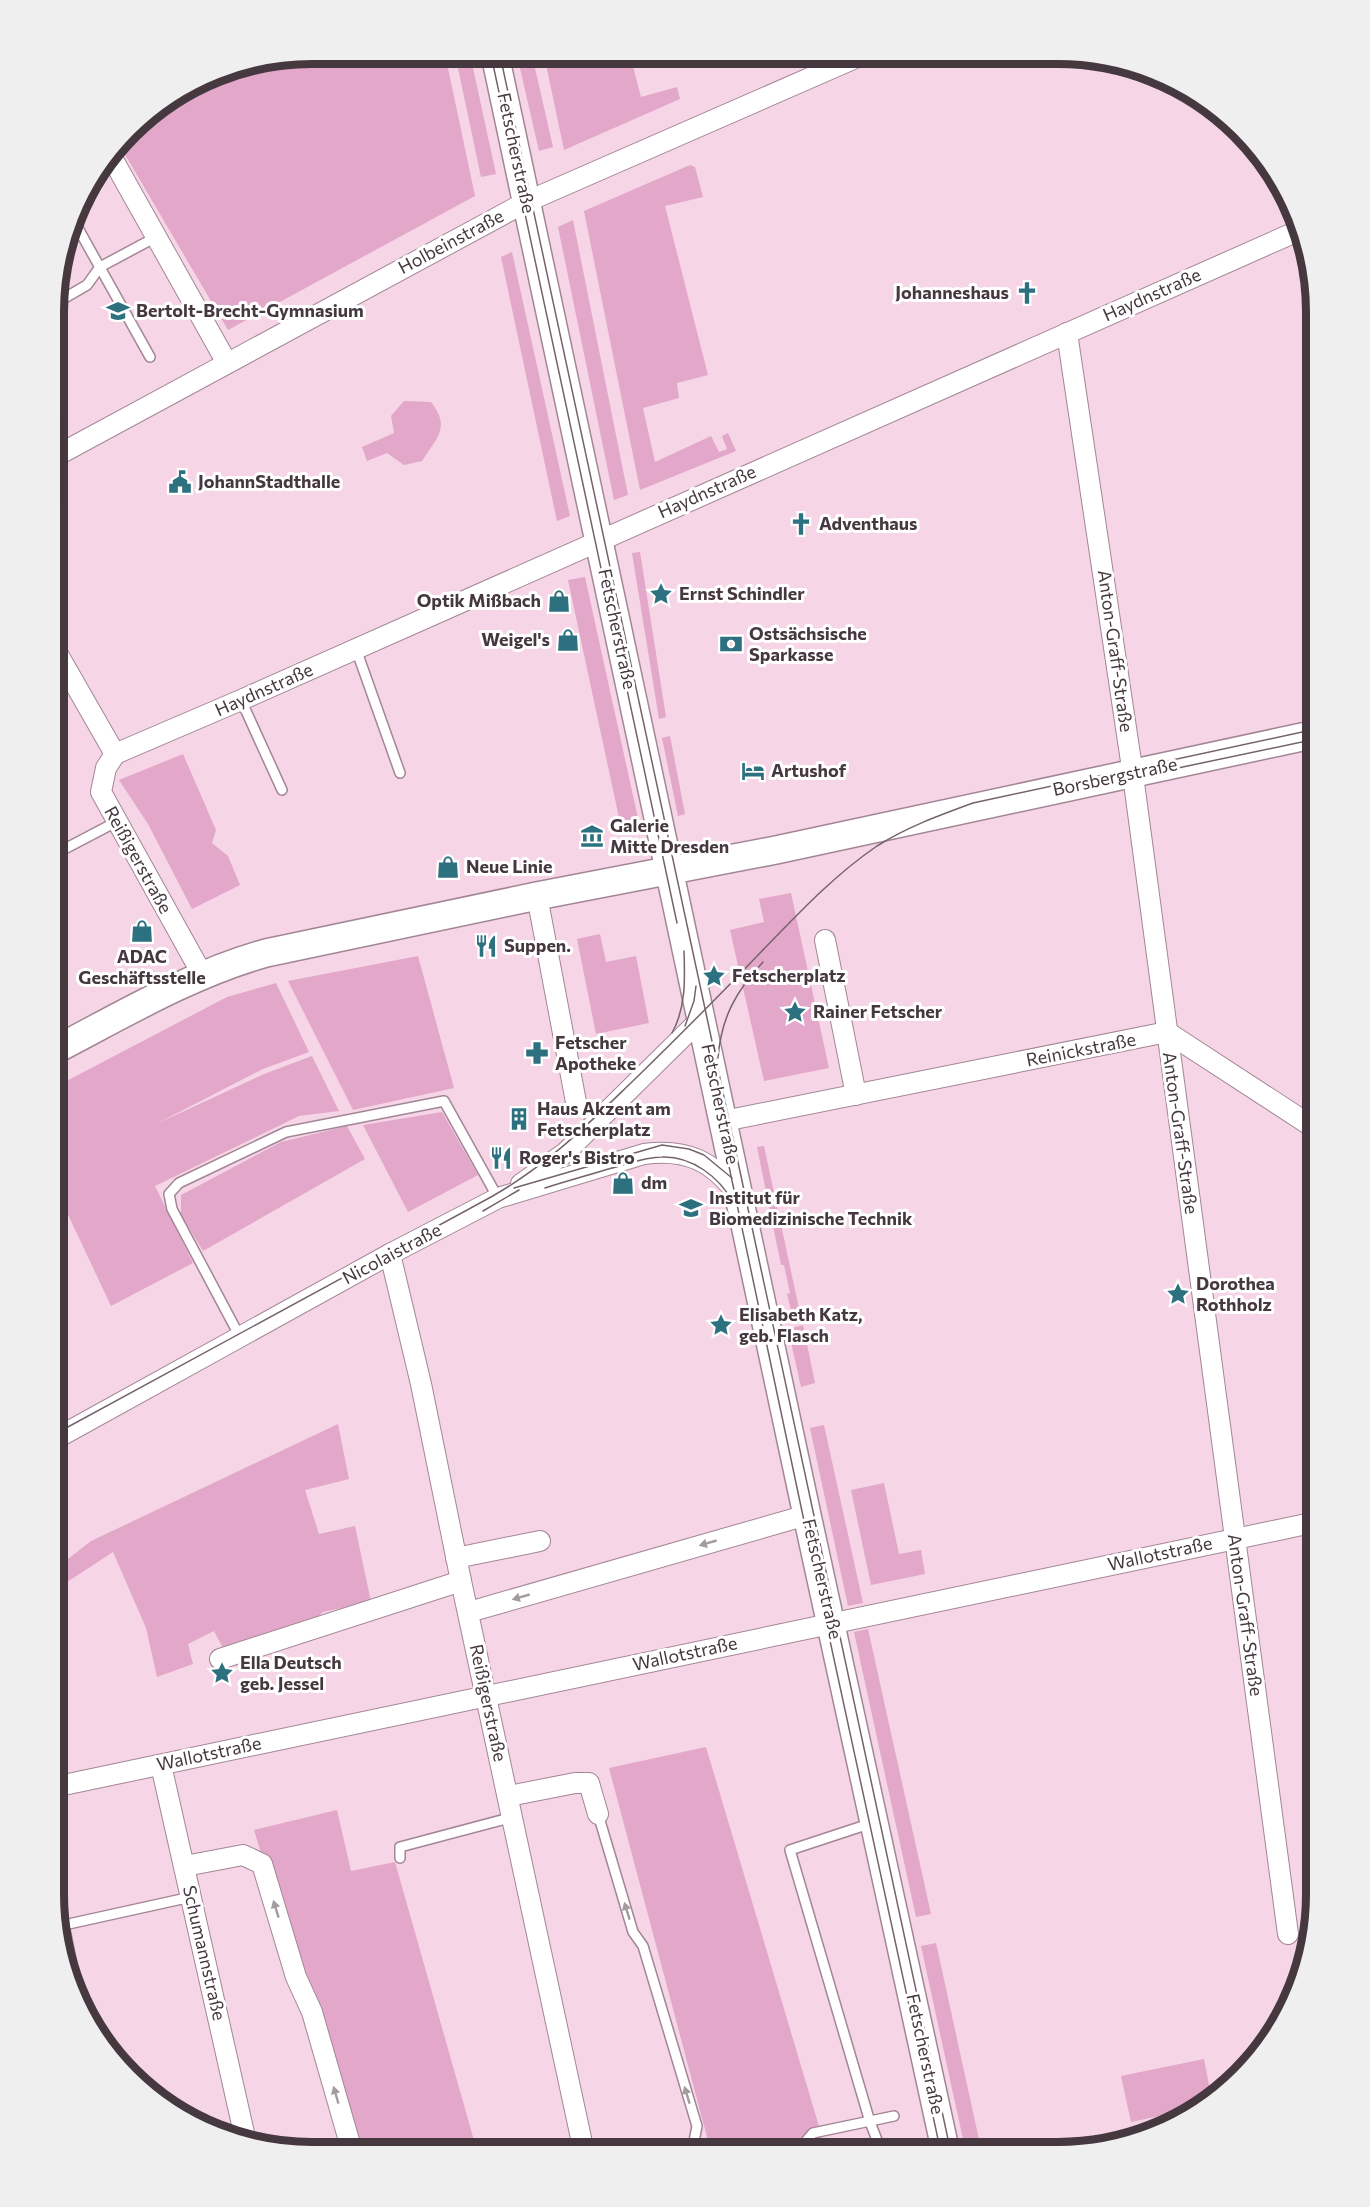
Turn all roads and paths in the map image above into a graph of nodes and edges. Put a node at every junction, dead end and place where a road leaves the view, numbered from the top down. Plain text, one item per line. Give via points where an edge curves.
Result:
1 (497, 64) edge
2 (842, 64) edge
3 (115, 163) edge
4 (526, 202) junction
5 (79, 230) edge
6 (1292, 233) edge
7 (156, 237) junction
8 (100, 267) junction
9 (65, 298) edge
10 (1067, 333) junction
11 (150, 357) dead end
12 (227, 363) junction
13 (64, 452) edge
14 (599, 540) junction
15 (356, 649) junction
16 (64, 665) edge
17 (241, 700) junction
18 (1306, 736) edge
19 (115, 754) junction
20 (400, 773) dead end
21 (1133, 773) junction
22 (282, 790) dead end
23 (119, 828) junction
24 (64, 850) edge
25 (670, 869) junction
26 (537, 896) junction
27 (825, 940) dead end
28 (202, 974) junction
29 (702, 1018) junction
30 (1167, 1032) junction
31 (64, 1045) edge
32 (856, 1095) junction
33 (576, 1102) dead end
34 (724, 1121) junction
35 (1306, 1122) edge
36 (498, 1198) junction
37 (740, 1198) junction
38 (390, 1254) junction
39 (240, 1337) junction
40 (64, 1434) edge
41 (807, 1515) junction
42 (1306, 1524) edge
43 (1235, 1539) junction
44 (540, 1540) dead end
45 (456, 1558) junction
46 (461, 1581) junction
47 (469, 1612) junction
48 (832, 1623) junction
49 (220, 1659) dead end
50 (487, 1695) junction
51 (161, 1765) junction
52 (64, 1785) edge
53 (508, 1796) junction
54 (598, 1814) joint
55 (513, 1816) junction
56 (875, 1822) junction
57 (400, 1858) dead end
58 (184, 1866) junction
59 (191, 1897) junction
60 (67, 1924) edge
61 (1288, 1934) dead end
62 (894, 2116) dead end
63 (870, 2121) junction
64 (239, 2131) edge
65 (807, 2140) dead end
66 (349, 2142) edge
67 (582, 2142) edge
68 (694, 2142) edge
69 (878, 2142) edge
70 (944, 2142) edge

1 - 4 main road, Fetscherstraße
2 - 4 street, Holbeinstraße
3 - 7 street
4 - 12 street, Holbeinstraße
4 - 14 main road, Fetscherstraße
5 - 8 lane
6 - 10 street, Haydnstraße
7 - 8 lane
7 - 12 street
8 - 9 lane via 87,285
8 - 11 lane
10 - 14 street, Haydnstraße
10 - 21 street, Anton-Graff-Straße
12 - 13 street, Holbeinstraße
14 - 15 street, Haydnstraße
14 - 25 main road, Fetscherstraße
15 - 17 street, Haydnstraße
15 - 20 lane
16 - 19 street
17 - 19 street, Haydnstraße
17 - 22 lane
18 - 21 main road, Borsbergstraße
19 - 23 street, Reißigerstraße via 106,768 101,792
21 - 25 main road, Borsbergstraße via 708,865
21 - 30 street, Anton-Graff-Straße
23 - 24 lane
23 - 28 street, Reißigerstraße
25 - 26 main road, Borsbergstraße
25 - 29 main road, Fetscherstraße
26 - 28 main road, Borsbergstraße via 266,953
26 - 33 street
27 - 32 street
28 - 31 main road, Borsbergstraße
29 - 34 main road, Fetscherstraße
29 - 36 street via 565,1153
30 - 32 street, Reinickstraße
30 - 35 street
30 - 43 street, Anton-Graff-Straße
32 - 34 street
34 - 37 main road, Fetscherstraße
36 - 37 street, Nicolaistraße via 663,1151 706,1164
36 - 38 street, Nicolaistraße
36 - 39 lane via 444,1101 286,1132 179,1183 169,1194 172,1209
37 - 41 main road, Fetscherstraße
38 - 39 street, Nicolaistraße
38 - 45 street, Reißigerstraße
39 - 40 street, Nicolaistraße
41 -> 47 street
41 - 48 main road, Fetscherstraße
42 - 43 street, Wallotstraße
43 - 48 street, Wallotstraße
43 - 61 street, Anton-Graff-Straße
44 - 45 street
45 - 46 street, Reißigerstraße
46 - 47 street, Reißigerstraße
46 - 49 street
47 - 50 street, Reißigerstraße
48 - 50 street, Wallotstraße
48 - 56 main road, Fetscherstraße
50 - 51 street, Wallotstraße
50 - 53 street, Reißigerstraße
51 - 52 street, Wallotstraße
51 - 58 street, Schumannstraße
53 - 54 street via 589,1783
53 - 55 street, Reißigerstraße
68 -> 54 lane via 697,2126
55 - 57 lane via 400,1847
55 - 67 street, Reißigerstraße
56 - 63 lane via 790,1850
56 - 70 main road, Fetscherstraße
58 - 59 street, Schumannstraße
66 -> 58 street via 312,2012 296,1977 262,1864 243,1855
59 - 60 lane
59 - 64 street, Schumannstraße
62 - 63 lane
63 - 65 lane via 813,2133
63 - 69 lane

